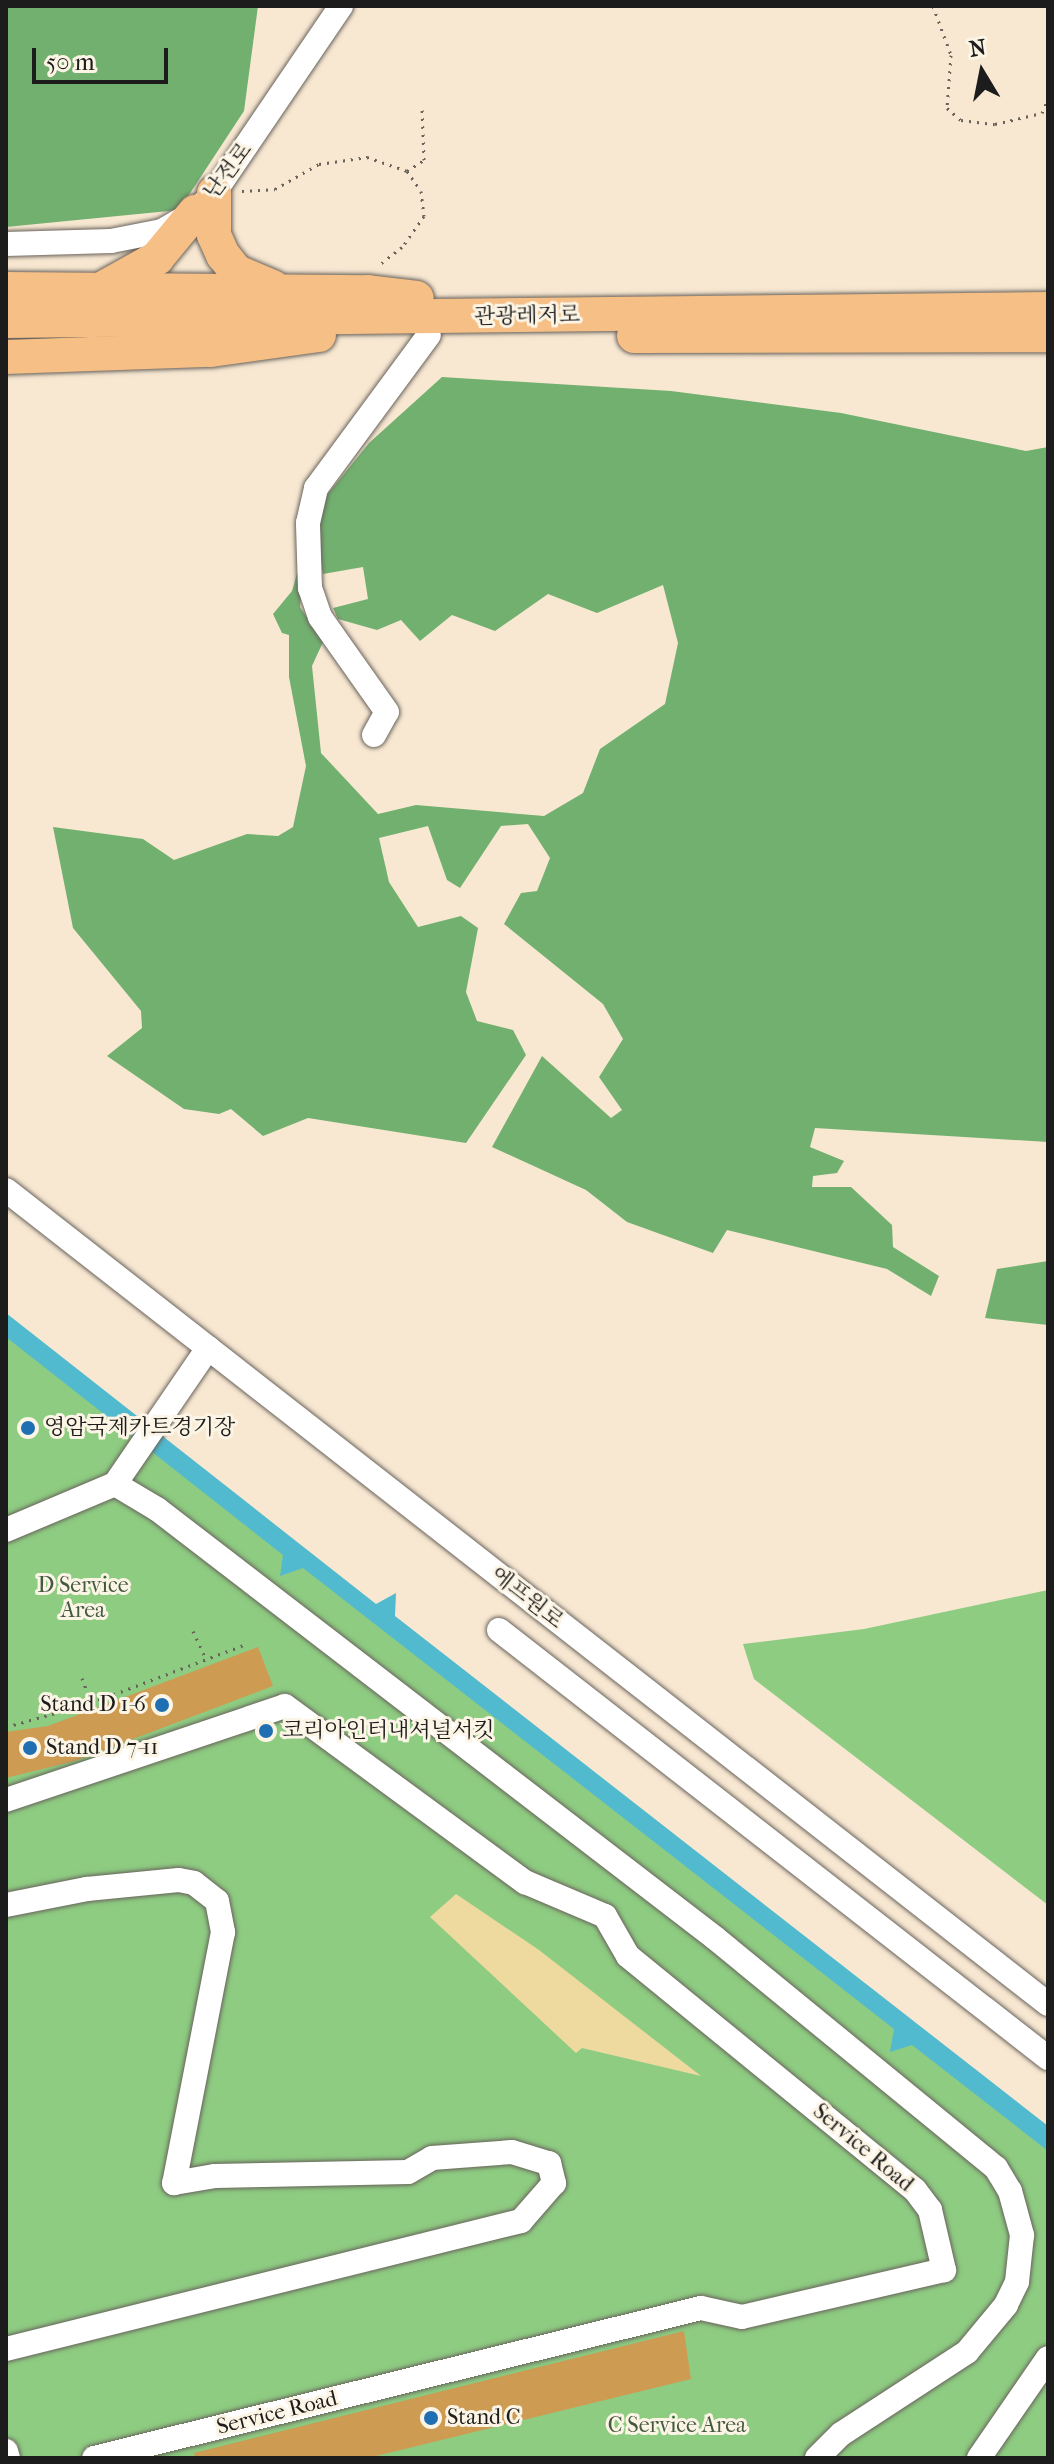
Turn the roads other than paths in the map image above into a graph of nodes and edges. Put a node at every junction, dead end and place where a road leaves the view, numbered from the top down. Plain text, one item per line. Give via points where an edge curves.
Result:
1 (341, 6) edge
2 (205, 202) junction
3 (6, 244) edge
4 (6, 289) edge
5 (97, 290) junction
6 (293, 292) junction
7 (1048, 309) edge
8 (556, 316) junction
9 (6, 321) edge
10 (319, 335) junction
11 (429, 335) junction
12 (1048, 335) edge
13 (6, 342) edge
14 (6, 357) edge
15 (374, 735) dead end
16 (6, 1190) edge
17 (208, 1348) junction
18 (115, 1484) junction
19 (6, 1530) edge
20 (499, 1630) dead end
21 (6, 1800) edge
22 (6, 1905) edge
23 (1048, 2004) edge
24 (1048, 2058) edge
25 (6, 2349) edge
26 (1048, 2358) edge
27 (6, 2451) edge
28 (8, 2458) edge
29 (94, 2458) edge
30 (817, 2458) edge
31 (979, 2458) edge

1 - 2 street, 난전로
2 - 3 street, 난전로 via 162,231 111,241
2 - 5 highway via 157,258
2 - 6 highway via 214,235 237,272
4 - 5 highway
5 - 6 highway
6 - 8 highway via 368,292
7 - 8 highway, 관광레저로
8 - 9 highway, 관광레저로
10 - 11 highway, 관광레저로
10 - 13 highway, 관광레저로
10 - 14 highway via 211,350
11 - 12 highway, 관광레저로
11 - 15 street via 316,488 308,523 310,588 320,617 387,712
16 - 17 street, 에프원로
17 - 18 street
17 - 23 street, 에프원로
18 - 19 street
18 - 30 street via 157,1509 715,1938 996,2168 1010,2191 1022,2235 1017,2282 1006,2305 967,2352 841,2434
20 - 24 street
21 - 29 street, Service Road via 285,1706 525,1882 605,1916 628,1956 915,2190 930,2210 944,2270 742,2317 701,2308
22 - 25 street via 87,1889 179,1880 194,1883 217,1901 223,1932 174,2183 215,2176 408,2172 432,2158 512,2152 549,2163 554,2183 521,2221
26 - 31 street
27 - 28 street

